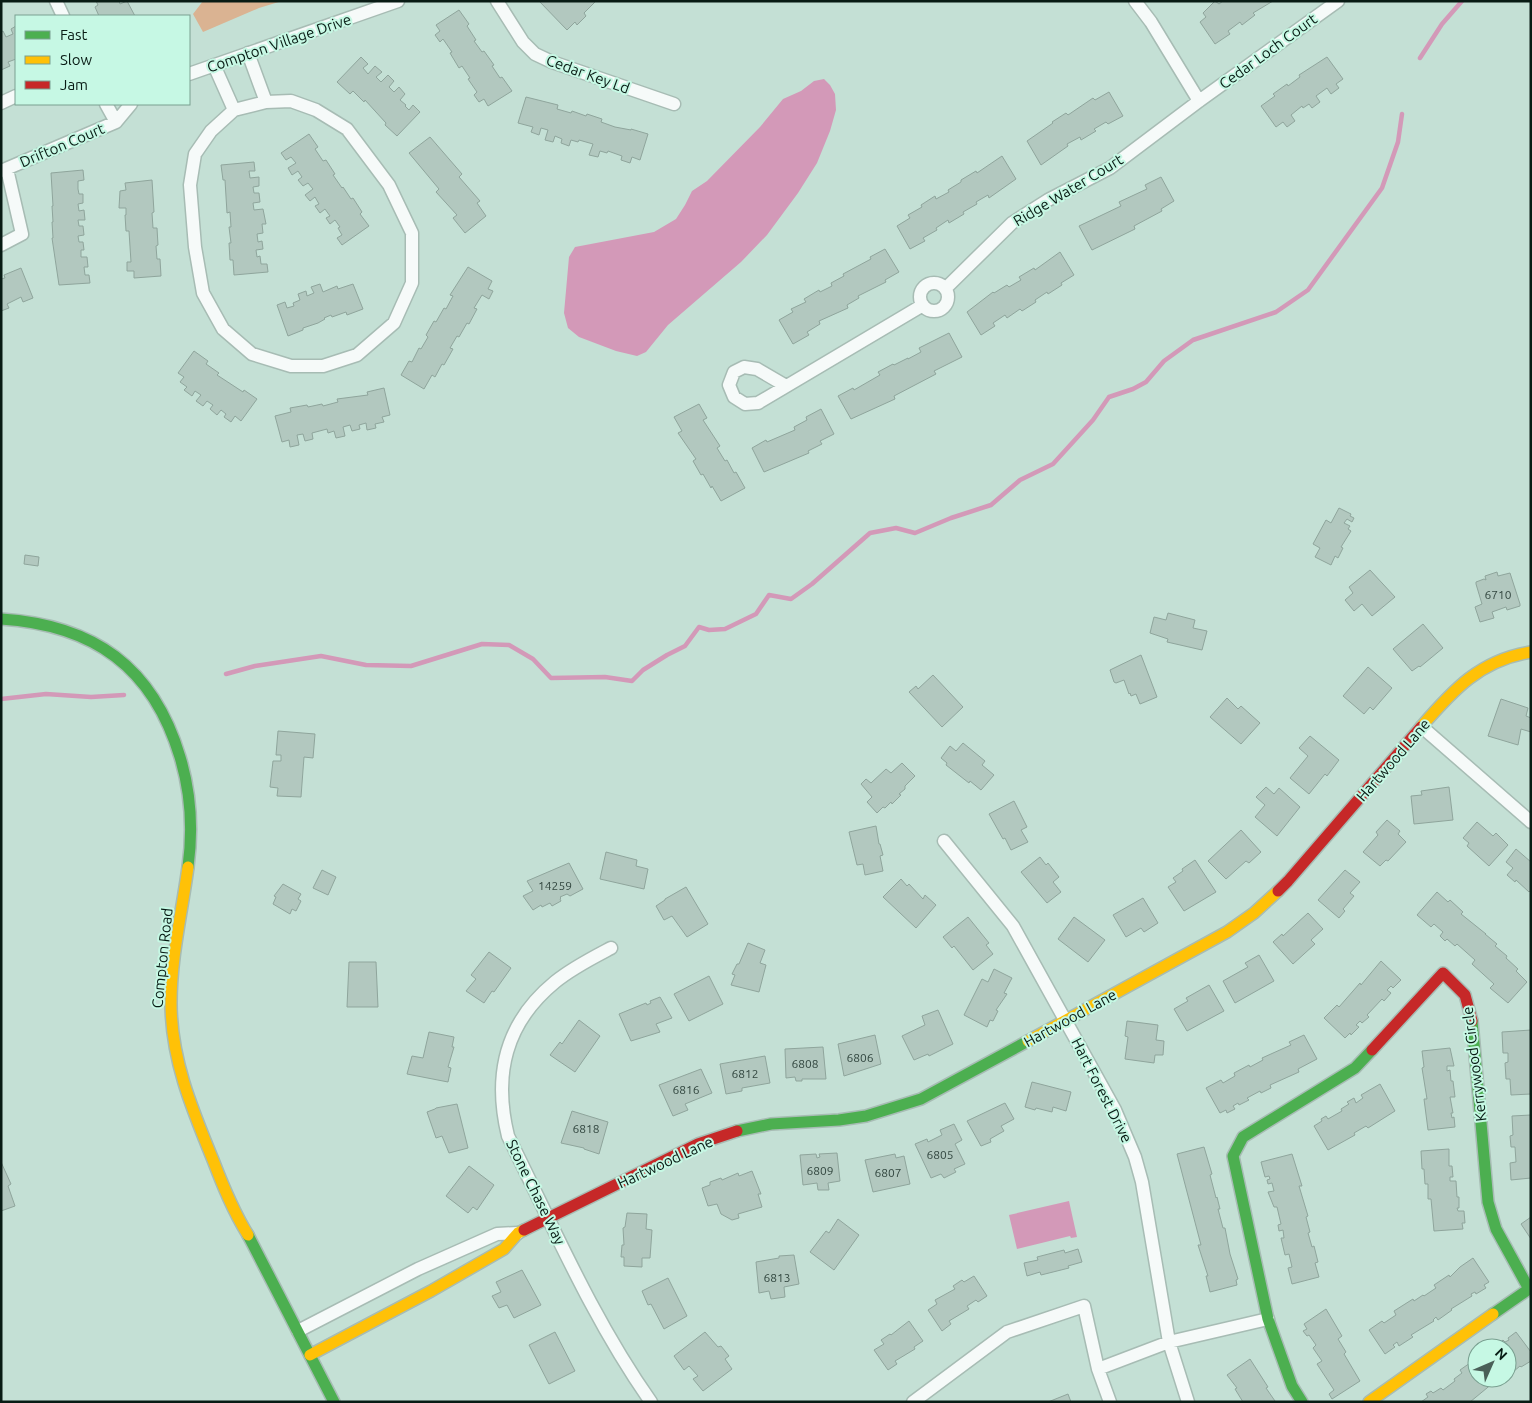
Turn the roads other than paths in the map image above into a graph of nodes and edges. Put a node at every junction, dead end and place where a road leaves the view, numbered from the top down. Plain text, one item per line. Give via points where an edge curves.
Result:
1 (56, 1) edge
2 (398, 1) edge
3 (497, 1) edge
4 (1135, 1) edge
5 (1338, 1) edge
6 (63, 15) edge
7 (248, 53) junction
8 (214, 65) junction
9 (190, 74) edge
10 (15, 96) edge
11 (1198, 101) junction
12 (266, 102) junction
13 (1, 103) edge
14 (674, 104) dead end
15 (107, 105) edge
16 (130, 105) edge
17 (234, 110) junction
18 (116, 122) junction
19 (4, 170) edge
20 (1, 245) edge
21 (946, 288) junction
22 (923, 306) junction
23 (786, 386) dead end
24 (1, 619) edge
25 (1531, 652) edge
26 (1422, 727) junction
27 (1531, 822) edge
28 (944, 842) dead end
29 (611, 948) dead end
30 (1066, 1021) junction
31 (549, 1218) junction
32 (518, 1233) junction
33 (1268, 1319) junction
34 (298, 1331) junction
35 (1170, 1342) junction
36 (310, 1355) junction
37 (1098, 1369) junction
38 (334, 1402) edge
39 (651, 1402) edge
40 (913, 1402) edge
41 (1110, 1402) edge
42 (1188, 1402) edge
43 (1302, 1402) edge
44 (1369, 1402) edge

1 - 6 street
2 - 7 street, Compton Village Drive
3 - 14 street, Cedar Key Ld via 523,42 536,54
4 - 11 street
5 - 11 street, Cedar Loch Court
7 - 8 street, Compton Village Drive
7 - 12 street
8 - 9 street, Compton Village Drive
8 - 17 street
10 - 13 street
11 - 21 street, Ridge Water Court via 1110,168 1012,223
12 - 17 street
12 - 17 street via 291,101 316,110 347,129 389,185 412,233 412,283 394,323 357,354 322,366 291,366 252,354 222,329 203,293 190,185 195,154 211,131
15 - 18 street
16 - 18 street
18 - 19 street, Drifton Court
19 - 20 street, Drifton Court via 22,234
21 - 22 street via 948,302 943,308 936,311
21 - 22 street via 940,283 926,285 920,298
22 - 23 street
24 - 34 street, Compton Road via 63,629 107,650 133,669 144,682 173,734 187,786 191,832 190,860 170,990 176,1051 198,1125 232,1207
25 - 26 street, Hartwood Lane via 1508,657 1480,670 1451,693
26 - 27 street
26 - 30 street, Hartwood Lane via 1288,881 1254,913 1227,932
28 - 30 street, Hart Forest Drive via 1013,926
29 - 31 street, Stone Chase Way via 556,980 538,998 517,1027 505,1061 501,1095 508,1136
30 - 31 street, Hartwood Lane via 922,1099 866,1116 771,1124 731,1132 698,1144
30 - 35 street, Hart Forest Drive via 1115,1110 1135,1157 1151,1224
31 - 32 street, Hartwood Lane
31 - 39 street, Stone Chase Way via 627,1368
32 - 34 street, Hartwood Lane via 497,1234 418,1269
32 - 36 street, Hartwood Lane via 496,1254
33 - 35 street
33 - 43 street, Kerrywood Circle via 1292,1386
33 - 44 street, Kerrywood Circle via 1234,1156 1243,1137 1355,1068 1443,973 1465,995 1472,1018 1488,1202 1496,1229 1529,1289
34 - 36 street, Compton Road
35 - 37 street
35 - 42 street, Hart Forest Drive
36 - 38 street, Compton Road
37 - 40 street via 1084,1306 1007,1332
37 - 41 street

